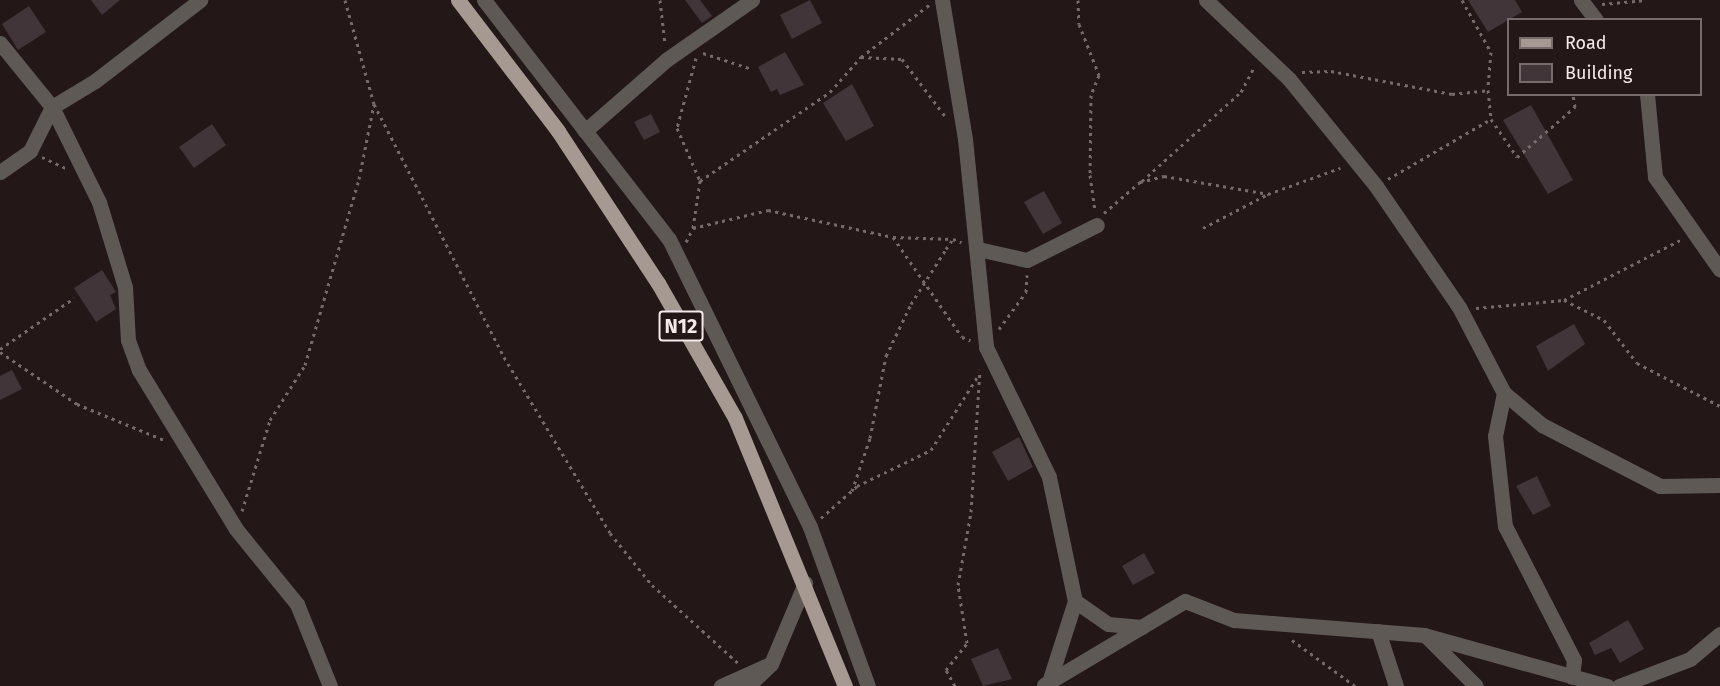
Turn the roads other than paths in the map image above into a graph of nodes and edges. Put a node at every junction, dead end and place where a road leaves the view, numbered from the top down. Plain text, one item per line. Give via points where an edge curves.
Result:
1 (200, 0) edge
2 (458, 0) edge
3 (484, 0) edge
4 (752, 0) edge
5 (942, 0) edge
6 (1206, 0) edge
7 (1583, 2) edge
8 (1595, 18) edge
9 (0, 43) edge
10 (1647, 96) edge
11 (52, 107) junction
12 (585, 131) junction
13 (0, 172) edge
14 (1097, 225) road end
15 (978, 249) junction
16 (1720, 270) edge
17 (1504, 393) junction
18 (1720, 485) edge
19 (805, 583) junction
20 (1075, 601) junction
21 (1142, 627) junction
22 (1378, 631) junction
23 (1720, 634) edge
24 (1424, 635) junction
25 (1572, 677) junction
26 (748, 679) edge
27 (1045, 684) edge
28 (330, 686) edge
29 (721, 686) edge
30 (845, 686) edge
31 (868, 686) edge
32 (1396, 686) edge
33 (1476, 686) edge
34 (1606, 686) edge
35 (1619, 686) edge

1 - 11 street via 95,81
2 - 19 main road, N12 via 558,131 658,283 735,418
3 - 12 street
4 - 12 street via 691,50 666,60
5 - 15 street
6 - 17 street via 1282,73 1376,186 1459,307
7 - 8 street
9 - 11 street
10 - 16 street via 1655,177
11 - 13 street via 30,151
11 - 28 street via 79,170 99,202 119,266 128,340 139,370 236,530 297,604
12 - 31 street via 677,257 810,527
14 - 15 street via 1027,260
15 - 20 street via 986,347 1049,477
17 - 18 street via 1542,425 1660,486
17 - 25 street via 1495,436 1505,526 1574,660
19 - 26 street via 771,664
19 - 30 main road, N12
20 - 21 street via 1108,624
20 - 27 street
21 - 22 street via 1185,602 1234,620
21 - 27 street
22 - 24 street
22 - 32 street
23 - 35 street via 1689,659
24 - 25 street
24 - 33 street
25 - 34 street
26 - 29 street

